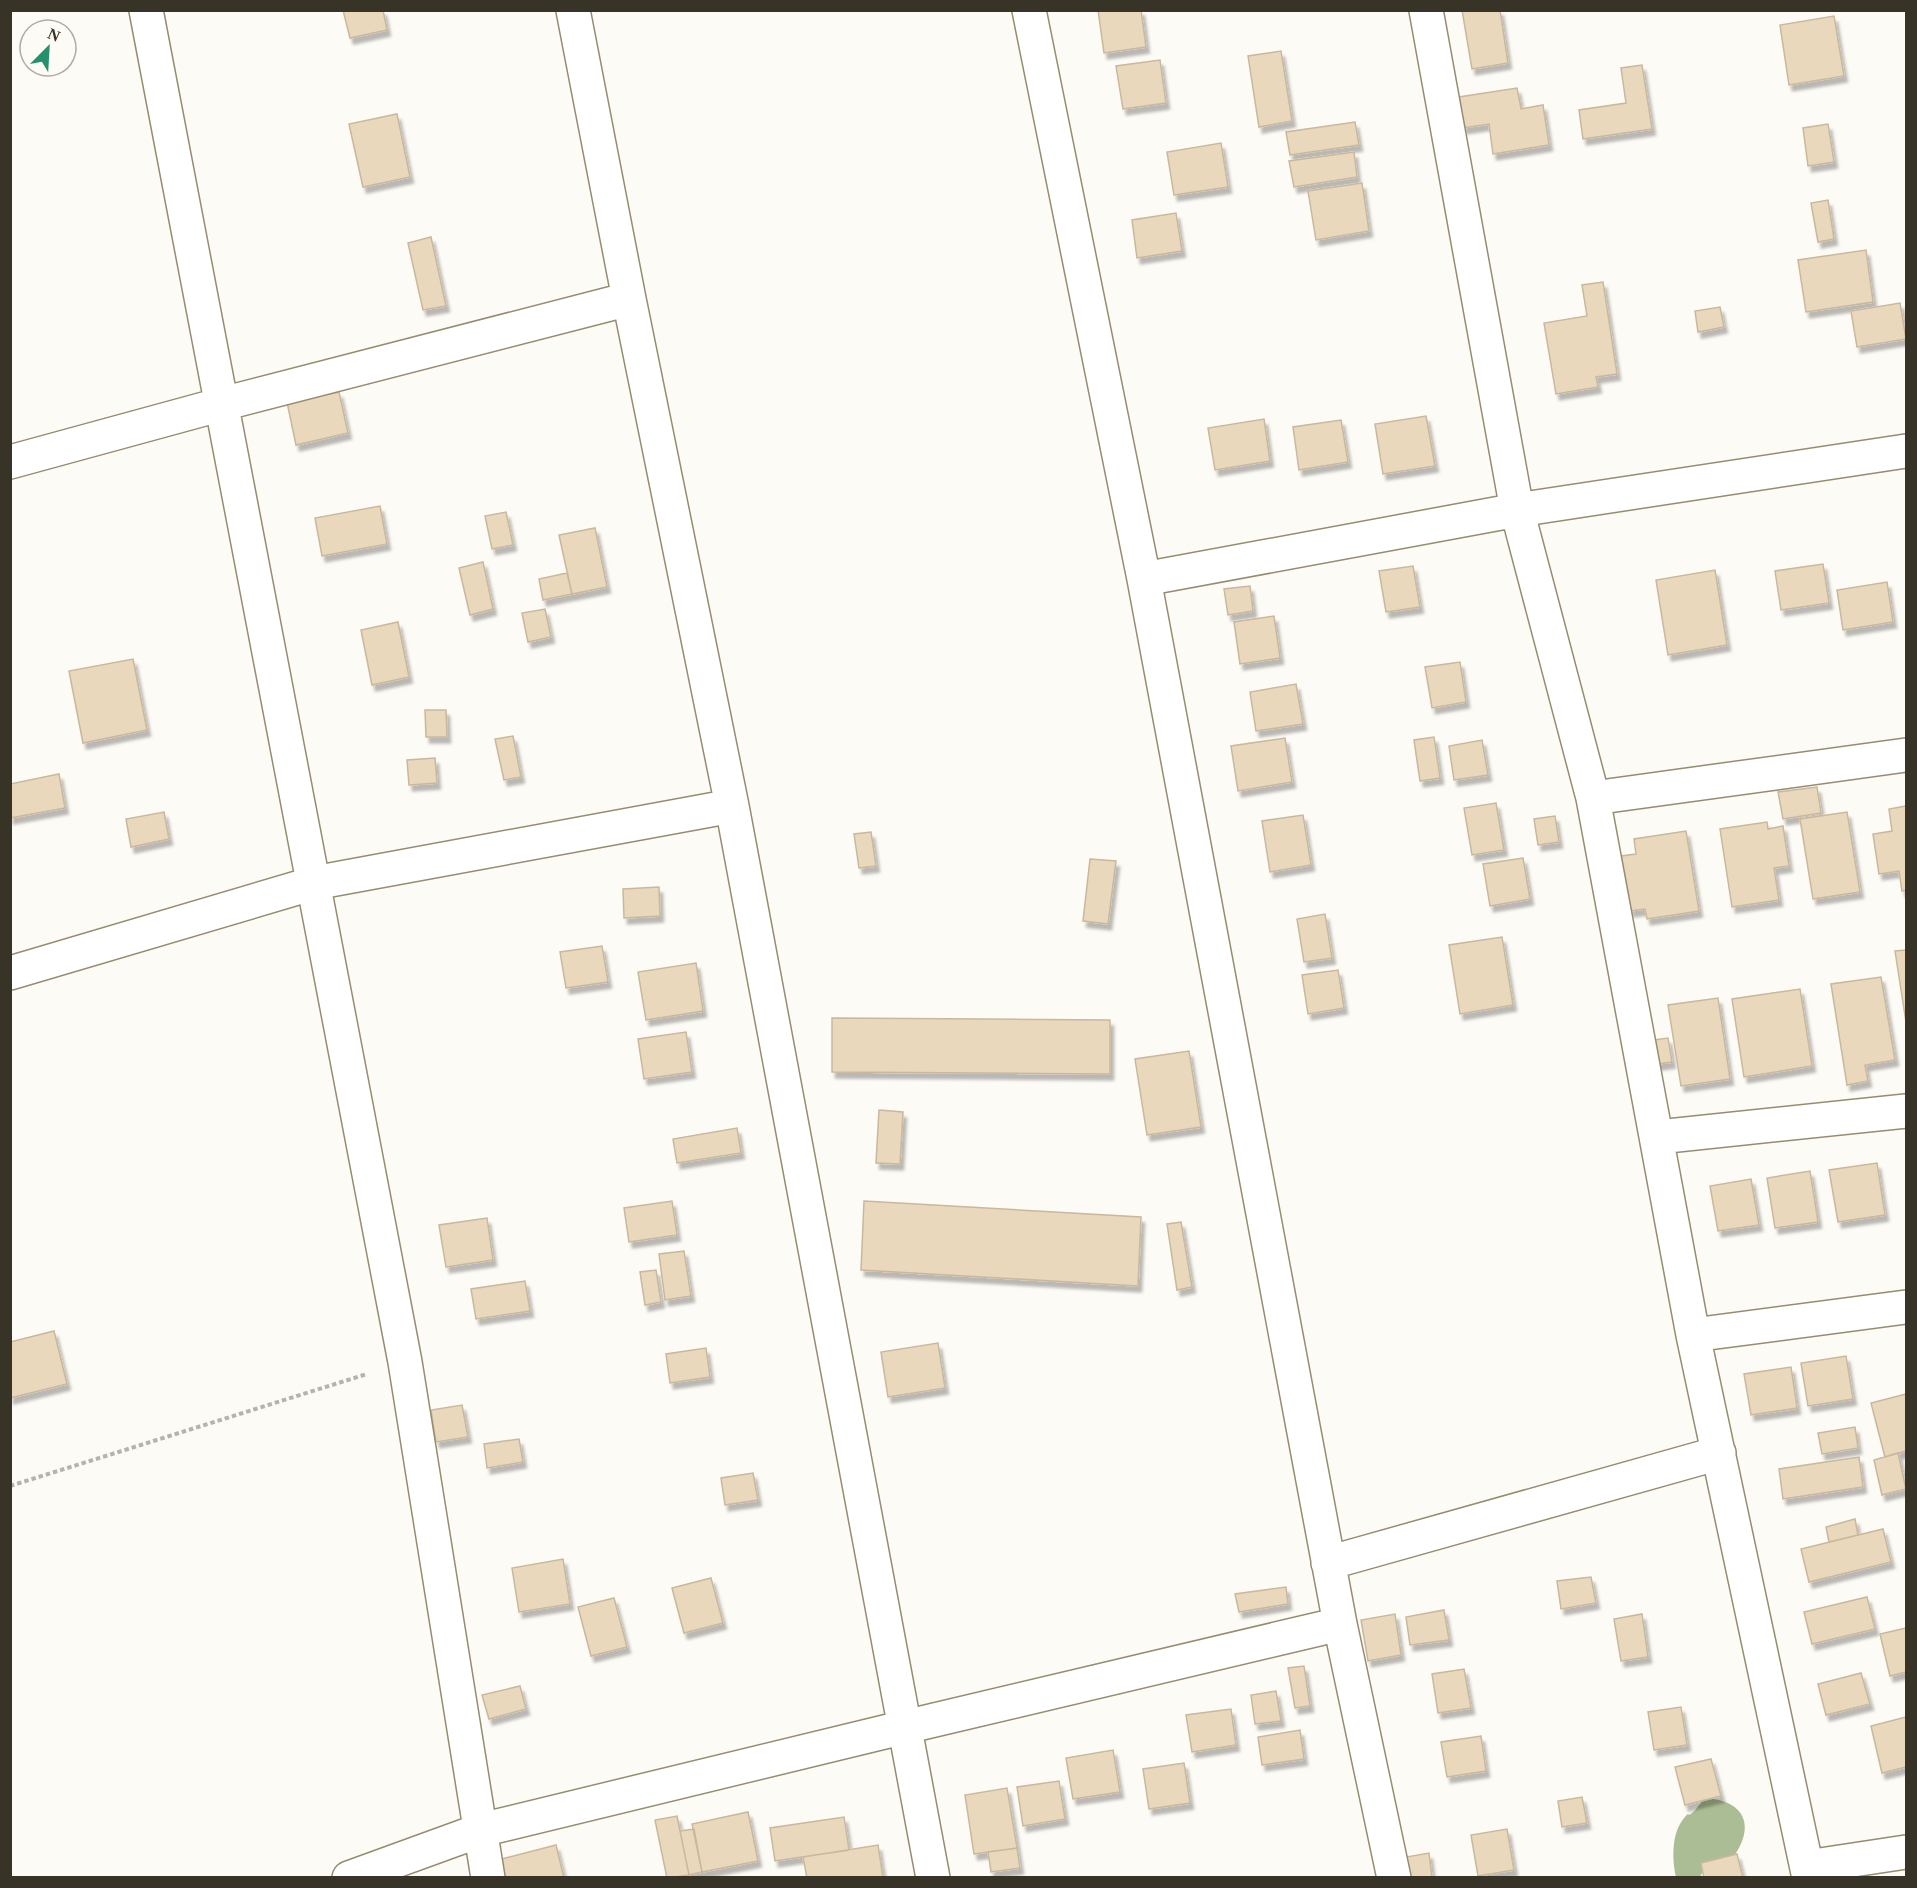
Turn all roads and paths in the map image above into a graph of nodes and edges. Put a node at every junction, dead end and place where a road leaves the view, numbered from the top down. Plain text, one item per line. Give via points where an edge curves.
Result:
1 (146, 10) edge
2 (573, 10) edge
3 (1029, 10) edge
4 (1426, 10) edge
5 (629, 299) junction
6 (223, 404) junction
7 (1906, 451) edge
8 (10, 462) edge
9 (1517, 510) junction
10 (1144, 579) junction
11 (1906, 755) edge
12 (1593, 798) junction
13 (732, 806) junction
14 (314, 883) junction
15 (10, 973) edge
16 (1906, 1111) edge
17 (1658, 1137) junction
18 (1906, 1307) edge
19 (1694, 1335) junction
20 (405, 1362) junction
21 (1719, 1453) junction
22 (10, 1486) edge
23 (1328, 1563) junction
24 (1340, 1624) junction
25 (904, 1727) junction
26 (481, 1830) junction
27 (1906, 1852) edge
28 (1808, 1872) edge
29 (349, 1878) edge
30 (488, 1878) edge
31 (933, 1878) edge
32 (1394, 1878) edge

1 - 6 street
2 - 5 street
3 - 10 street
4 - 9 street
5 - 6 street
5 - 13 street
6 - 8 street
6 - 14 street
7 - 9 street
9 - 10 street
9 - 12 street
10 - 23 street
11 - 12 street
12 - 17 street
13 - 14 street
13 - 25 street
14 - 15 street
14 - 20 street
16 - 17 street
17 - 19 street
18 - 19 street
19 - 21 street
20 - 22 path
20 - 26 street
21 - 23 street
21 - 28 street
23 - 24 street
24 - 25 street
24 - 32 street
25 - 26 street
25 - 31 street
26 - 29 street
26 - 30 street
27 - 28 street

